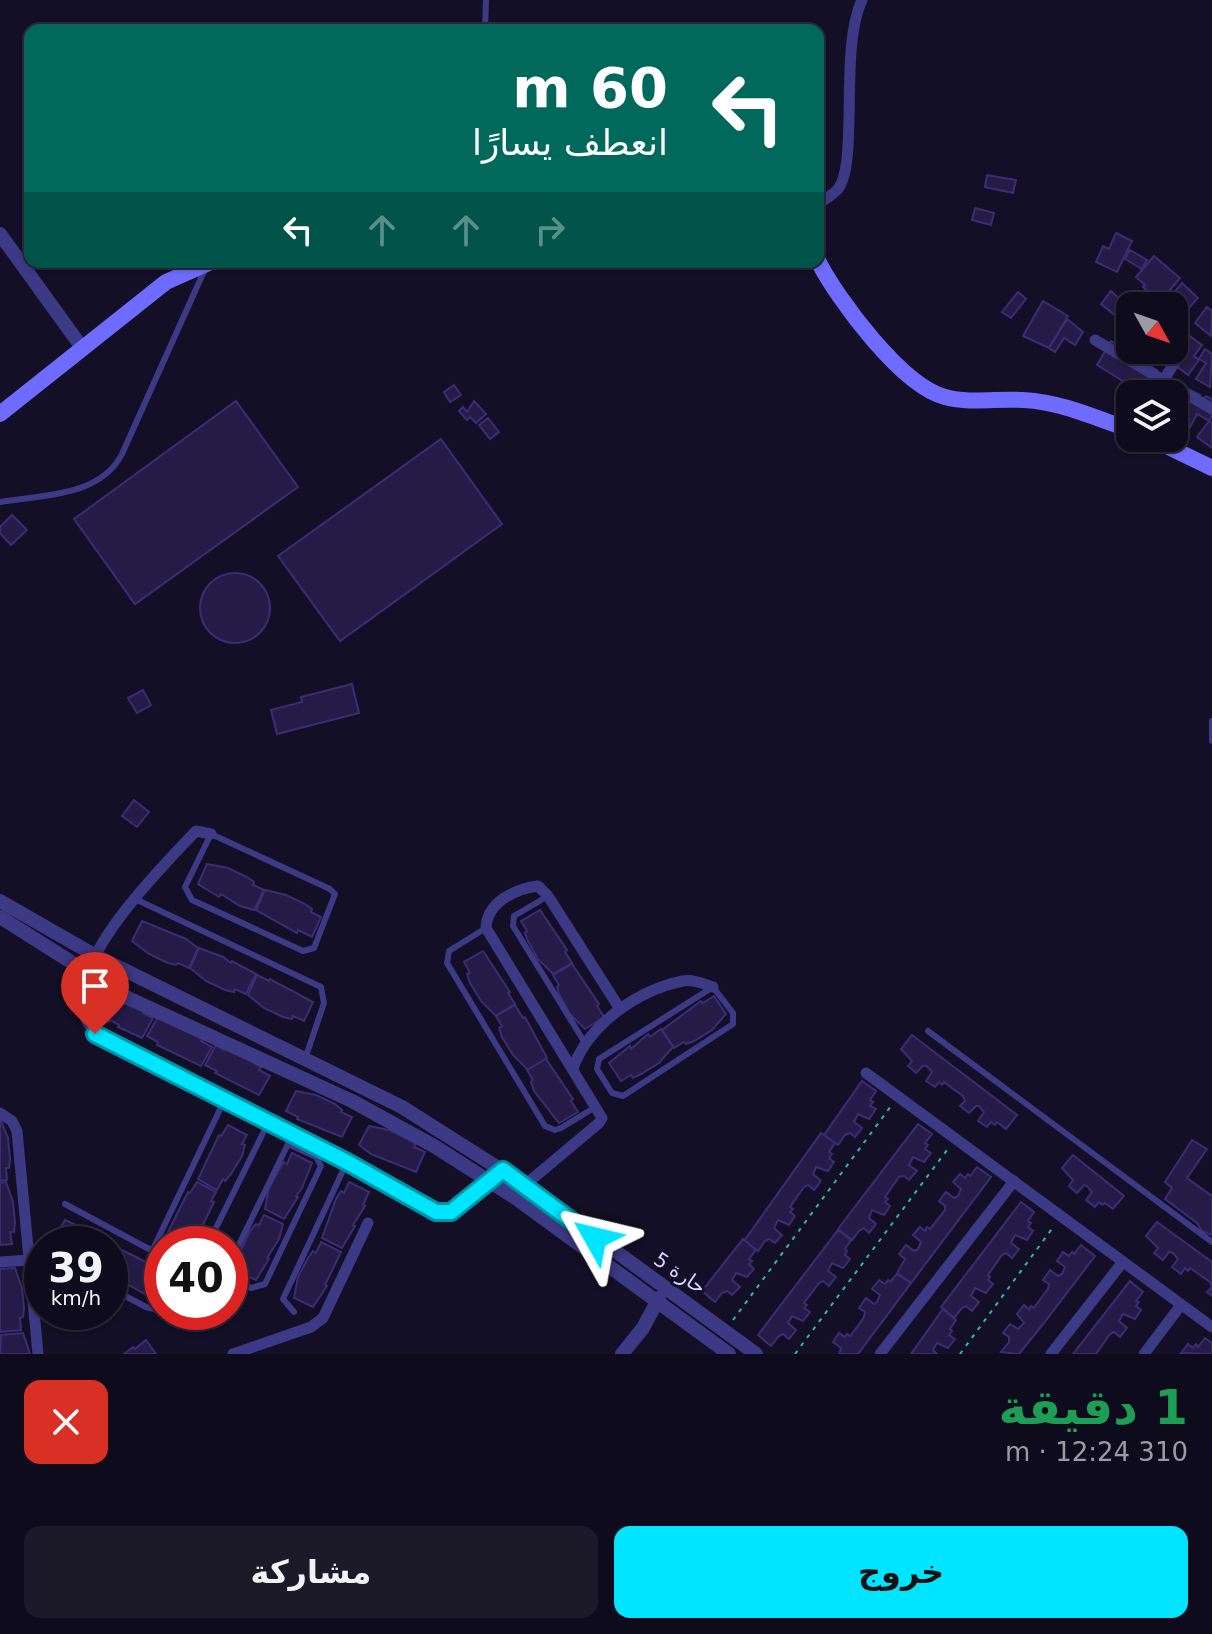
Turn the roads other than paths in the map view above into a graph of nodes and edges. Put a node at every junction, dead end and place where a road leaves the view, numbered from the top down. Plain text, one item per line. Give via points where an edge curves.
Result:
1 (486, 0) edge
2 (862, 0) edge
3 (485, 24) edge
4 (824, 200) edge
5 (0, 234) edge
6 (24, 267) edge
7 (25, 268) edge
8 (198, 268) edge
9 (208, 268) edge
10 (823, 268) edge
11 (1095, 340) dead end
12 (83, 349) junction
13 (1174, 364) edge
14 (1164, 379) junction
15 (1212, 409) edge
16 (0, 414) edge
17 (1116, 425) edge
18 (1179, 452) edge
19 (1212, 468) edge
20 (0, 502) edge
21 (1212, 721) edge
22 (1212, 741) edge
23 (211, 834) junction
24 (548, 896) junction
25 (133, 898) junction
26 (0, 901) edge
27 (0, 917) edge
28 (486, 928) junction
29 (96, 956) junction
30 (87, 974) junction
31 (713, 987) junction
32 (620, 1009) junction
33 (928, 1031) dead end
34 (585, 1043) junction
35 (305, 1060) junction
36 (573, 1068) junction
37 (866, 1073) dead end
38 (224, 1101) junction
39 (597, 1106) junction
40 (0, 1113) edge
41 (268, 1123) junction
42 (290, 1139) junction
43 (347, 1162) junction
44 (503, 1170) junction
45 (1014, 1181) junction
46 (490, 1182) junction
47 (525, 1185) junction
48 (65, 1204) dead end
49 (368, 1223) dead end
50 (27, 1226) edge
51 (164, 1226) edge
52 (217, 1226) edge
53 (248, 1226) edge
54 (1212, 1242) edge
55 (144, 1247) edge
56 (24, 1260) edge
57 (0, 1262) edge
58 (1122, 1263) junction
59 (248, 1287) edge
60 (667, 1288) junction
61 (682, 1298) junction
62 (656, 1303) junction
63 (1181, 1305) junction
64 (294, 1312) dead end
65 (669, 1312) junction
66 (1212, 1327) edge
67 (643, 1328) junction
68 (36, 1330) edge
69 (38, 1354) edge
70 (233, 1354) edge
71 (622, 1354) edge
72 (729, 1354) edge
73 (756, 1354) edge
74 (880, 1354) edge
75 (1051, 1354) edge
76 (1144, 1354) edge

1 - 3 lane
2 - 4 street via 851,42 842,181
5 - 6 street
7 - 12 street
8 - 12 main road via 166,282
9 - 20 lane via 113,469 84,488
10 - 17 main road via 864,327 919,386 958,399 1043,402
11 - 14 street
12 - 16 main road
13 - 14 street
14 - 15 street
18 - 19 main road
21 - 22 lane
23 - 23 lane via 185,887 192,900 303,951 314,948 335,894
23 - 25 street via 196,831
24 - 28 street via 538,886 506,897 492,909
24 - 32 street
24 - 34 lane via 514,916 513,926
25 - 29 street
25 - 35 lane via 321,987 324,1003
26 - 29 street, حارة 5
27 - 30 street, حارة 5
28 - 36 street
28 - 39 lane via 449,951 447,963 545,1126 561,1128
29 - 30 street
29 - 35 street, حارة 5
30 - 38 street via 82,1006 95,1034
30 - 46 street, حارة 5 via 142,1005 352,1101
31 - 31 lane via 599,1059 597,1069 612,1093 623,1096 733,1024 733,1013
31 - 32 street via 685,980
32 - 34 street
33 - 54 lane
34 - 36 street
35 - 44 street, حارة 5 via 402,1107
36 - 39 street
37 - 45 street
38 - 41 street
38 - 51 lane
39 - 47 street via 599,1123
40 - 50 street via 17,1131
41 - 42 street
41 - 52 lane
42 - 43 street
42 - 53 lane
42 - 59 lane via 321,1166 265,1284
43 - 46 street via 442,1214
43 - 64 lane via 283,1299
44 - 46 street
44 - 47 street, حارة 5
45 - 58 street
45 - 74 street
46 - 62 street, حارة 5
47 - 60 street, حارة 5
48 - 55 lane
49 - 70 street via 323,1318
56 - 57 street
58 - 63 street
58 - 75 street
60 - 61 street, حارة 5
60 - 62 street
61 - 65 street
61 - 73 street, حارة 5
62 - 65 street, حارة 5
62 - 67 street
63 - 66 street
63 - 76 street
65 - 67 street
65 - 72 street, حارة 5
67 - 71 street
68 - 69 street

